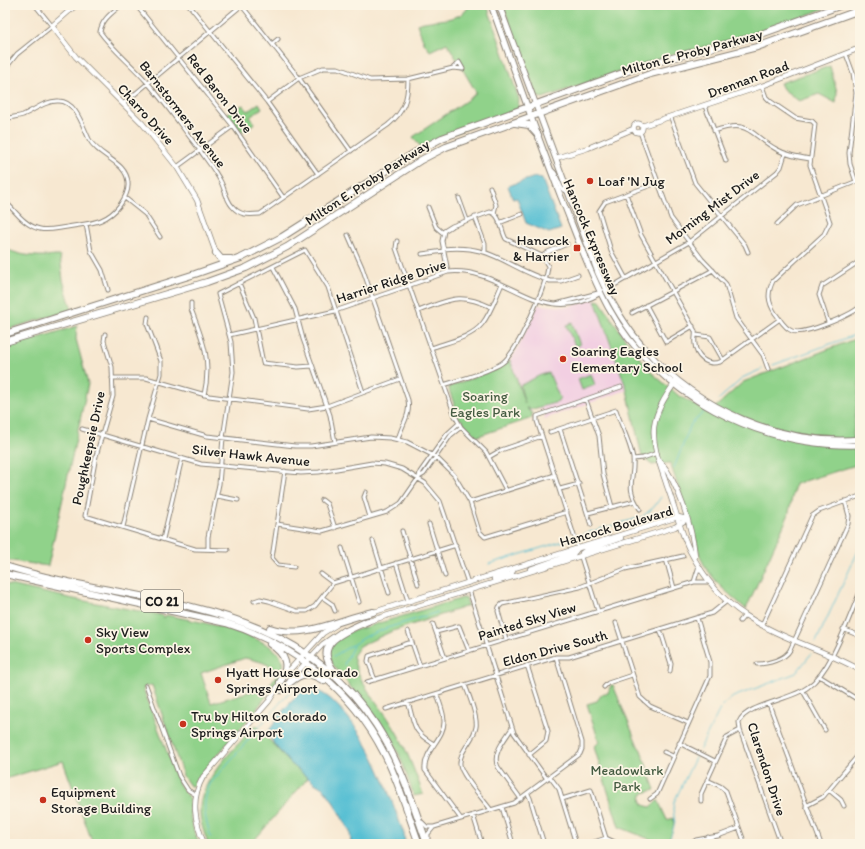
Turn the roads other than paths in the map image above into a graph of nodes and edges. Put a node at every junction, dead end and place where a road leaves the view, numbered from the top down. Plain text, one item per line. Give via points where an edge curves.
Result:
1 (35, 5) edge
2 (76, 5) edge
3 (121, 5) edge
4 (136, 5) edge
5 (189, 5) edge
6 (242, 5) edge
7 (491, 5) edge
8 (499, 5) edge
9 (842, 5) edge
10 (860, 10) edge
11 (52, 26) junction
12 (210, 31) junction
13 (278, 39) dead end
14 (272, 44) junction
15 (860, 48) edge
16 (846, 54) junction
17 (179, 57) junction
18 (7, 62) edge
19 (453, 68) dead end
20 (5, 69) edge
21 (299, 78) junction
22 (408, 79) junction
23 (147, 82) junction
24 (762, 86) junction
25 (267, 102) junction
26 (123, 104) junction
27 (536, 104) junction
28 (705, 106) junction
29 (528, 107) junction
30 (540, 113) junction
31 (531, 116) junction
32 (813, 116) dead end
33 (5, 118) edge
34 (671, 118) junction
35 (812, 121) junction
36 (513, 122) junction
37 (233, 126) junction
38 (642, 126) junction
39 (634, 129) junction
40 (714, 131) junction
41 (640, 132) junction
42 (538, 134) junction
43 (200, 150) junction
44 (351, 151) junction
45 (785, 154) junction
46 (556, 158) junction
47 (810, 159) junction
48 (726, 161) dead end
49 (177, 167) junction
50 (550, 169) junction
51 (318, 174) junction
52 (860, 180) edge
53 (856, 182) junction
54 (657, 183) junction
55 (490, 187) dead end
56 (568, 192) junction
57 (626, 194) junction
58 (821, 195) junction
59 (125, 198) junction
60 (283, 198) junction
61 (459, 198) dead end
62 (5, 201) edge
63 (428, 207) dead end
64 (494, 213) junction
65 (522, 214) dead end
66 (722, 215) junction
67 (475, 217) junction
68 (467, 220) junction
69 (499, 223) junction
70 (86, 224) junction
71 (777, 224) dead end
72 (827, 230) junction
73 (443, 233) junction
74 (831, 234) dead end
75 (348, 235) dead end
76 (160, 237) dead end
77 (397, 241) dead end
78 (689, 242) junction
79 (270, 244) junction
80 (567, 244) dead end
81 (443, 250) junction
82 (485, 252) junction
83 (748, 252) dead end
84 (216, 253) junction
85 (422, 254) dead end
86 (542, 256) junction
87 (860, 261) edge
88 (656, 262) junction
89 (273, 267) junction
90 (713, 270) junction
91 (448, 272) junction
92 (195, 274) junction
93 (578, 275) dead end
94 (544, 279) junction
95 (626, 279) junction
96 (239, 283) junction
97 (502, 284) junction
98 (409, 286) junction
99 (108, 290) dead end
100 (603, 291) junction
101 (673, 291) junction
102 (372, 299) junction
103 (537, 300) junction
104 (191, 303) dead end
105 (646, 305) junction
106 (491, 307) junction
107 (860, 307) edge
108 (335, 311) junction
109 (418, 311) junction
110 (632, 313) dead end
111 (148, 317) dead end
112 (298, 319) junction
113 (780, 319) junction
114 (828, 322) junction
115 (693, 326) junction
116 (257, 329) junction
117 (5, 334) edge
118 (105, 334) dead end
119 (229, 335) junction
120 (696, 335) junction
121 (751, 340) junction
122 (5, 342) edge
123 (431, 348) junction
124 (723, 360) junction
125 (312, 366) junction
126 (768, 368) dead end
127 (112, 378) junction
128 (400, 379) junction
129 (160, 381) junction
130 (675, 382) junction
131 (444, 385) junction
132 (621, 387) dead end
133 (363, 392) junction
134 (204, 395) junction
135 (230, 399) junction
136 (586, 400) junction
137 (327, 406) junction
138 (592, 418) junction
139 (148, 419) junction
140 (458, 423) junction
141 (461, 427) junction
142 (82, 429) dead end
143 (560, 429) junction
144 (550, 432) dead end
145 (102, 434) junction
146 (542, 436) junction
147 (223, 438) junction
148 (860, 439) edge
149 (398, 440) junction
150 (335, 442) junction
151 (860, 445) edge
152 (142, 446) junction
153 (432, 454) junction
154 (658, 456) junction
155 (436, 457) junction
156 (489, 457) junction
157 (182, 458) junction
158 (633, 459) junction
159 (221, 465) junction
160 (285, 471) junction
161 (555, 475) junction
162 (419, 477) junction
163 (579, 484) junction
164 (560, 489) junction
165 (506, 490) junction
166 (366, 492) dead end
167 (216, 496) junction
168 (860, 496) edge
169 (238, 500) dead end
170 (322, 500) dead end
171 (635, 501) junction
172 (845, 501) junction
173 (470, 502) junction
174 (612, 507) junction
175 (640, 509) dead end
176 (567, 512) junction
177 (588, 513) junction
178 (370, 517) junction
179 (678, 517) junction
180 (687, 520) junction
181 (277, 524) junction
182 (429, 524) dead end
183 (591, 525) dead end
184 (680, 525) junction
185 (123, 527) junction
186 (335, 528) junction
187 (402, 531) dead end
188 (631, 532) junction
189 (163, 539) junction
190 (373, 541) dead end
191 (456, 545) junction
192 (342, 548) dead end
193 (578, 548) junction
194 (208, 550) junction
195 (228, 550) dead end
196 (437, 551) junction
197 (683, 556) dead end
198 (581, 557) junction
199 (695, 558) junction
200 (410, 559) junction
201 (666, 559) junction
202 (396, 563) junction
203 (699, 565) junction
204 (5, 566) edge
205 (294, 567) dead end
206 (381, 568) junction
207 (515, 568) junction
208 (5, 574) edge
209 (322, 574) dead end
210 (445, 576) dead end
211 (514, 576) junction
212 (351, 577) junction
213 (694, 582) junction
214 (710, 582) junction
215 (333, 583) junction
216 (468, 583) junction
217 (418, 584) dead end
218 (589, 584) junction
219 (674, 588) junction
220 (469, 590) junction
221 (860, 592) edge
222 (389, 593) dead end
223 (322, 597) junction
224 (254, 601) dead end
225 (727, 601) junction
226 (359, 602) dead end
227 (408, 602) junction
228 (424, 604) junction
229 (335, 611) dead end
230 (598, 611) junction
231 (373, 612) junction
232 (745, 615) junction
233 (235, 618) junction
234 (696, 618) junction
235 (368, 621) junction
236 (740, 621) dead end
237 (616, 622) dead end
238 (433, 624) dead end
239 (762, 625) junction
240 (245, 629) junction
241 (660, 629) junction
242 (843, 629) junction
243 (408, 631) dead end
244 (436, 632) junction
245 (860, 636) edge
246 (506, 639) junction
247 (621, 641) junction
248 (795, 641) junction
249 (412, 642) junction
250 (486, 645) junction
251 (469, 651) junction
252 (306, 653) junction
253 (556, 656) junction
254 (312, 657) junction
255 (831, 657) junction
256 (301, 658) junction
257 (445, 658) junction
258 (306, 663) junction
259 (757, 664) dead end
260 (528, 665) junction
261 (420, 666) junction
262 (860, 670) edge
263 (670, 671) dead end
264 (496, 675) junction
265 (632, 675) junction
266 (710, 676) junction
267 (819, 676) junction
268 (715, 677) dead end
269 (375, 680) junction
270 (280, 682) junction
271 (367, 682) dead end
272 (146, 685) dead end
273 (465, 685) junction
274 (604, 687) dead end
275 (278, 691) junction
276 (803, 691) junction
277 (437, 694) junction
278 (860, 700) edge
279 (350, 702) junction
280 (408, 702) junction
281 (769, 704) junction
282 (650, 706) junction
283 (386, 709) dead end
284 (648, 710) dead end
285 (367, 712) junction
286 (688, 723) junction
287 (512, 728) junction
288 (740, 730) junction
289 (825, 730) dead end
290 (679, 743) junction
291 (434, 744) junction
292 (664, 752) dead end
293 (860, 753) edge
294 (529, 755) junction
295 (673, 756) junction
296 (715, 761) junction
297 (548, 778) junction
298 (707, 780) junction
299 (829, 790) junction
300 (409, 794) junction
301 (528, 794) junction
302 (196, 795) junction
303 (521, 799) junction
304 (562, 799) junction
305 (650, 799) dead end
306 (701, 801) dead end
307 (806, 806) junction
308 (844, 806) dead end
309 (502, 807) junction
310 (491, 810) junction
311 (473, 816) junction
312 (461, 819) junction
313 (434, 827) junction
314 (739, 828) junction
315 (606, 838) junction
316 (708, 838) junction
317 (204, 844) edge
318 (419, 844) edge
319 (428, 844) edge
320 (482, 844) edge
321 (513, 844) edge
322 (544, 844) edge
323 (576, 844) edge
324 (588, 844) edge
325 (618, 844) edge
326 (691, 844) edge
327 (709, 844) edge
328 (745, 844) edge
329 (781, 844) edge
330 (821, 844) edge

1 - 11 street, Charro Drive
2 - 11 main road
3 - 23 street, Barnstormers Avenue via 107,17 100,32
4 - 17 street, Red Baron Drive
5 - 12 street
6 - 12 street
6 - 14 street
7 - 29 main road, Hancock Expressway
8 - 27 main road, Hancock Expressway
9 - 27 highway, Milton E. Proby Parkway via 753,37 645,65
10 - 30 highway, Milton E. Proby Parkway via 763,46 650,74
11 - 18 street
11 - 26 main road, Charro Drive via 76,56
12 - 17 street
12 - 25 street
13 - 14 street
14 - 21 street
15 - 16 main road, Drennan Road
16 - 24 main road, Drennan Road
16 - 53 street via 856,87 849,159
17 - 23 street
17 - 37 street, Red Baron Drive
18 - 20 street
19 - 22 street
21 - 22 street via 323,68 338,68 370,80
21 - 25 street
21 - 44 street
22 - 44 street, Barnstormers Avenue via 406,103 399,115
23 - 26 street
23 - 43 street, Barnstormers Avenue
24 - 28 main road, Drennan Road
24 - 35 street via 770,101 795,118
25 - 51 street
26 - 49 main road, Charro Drive via 142,123
27 - 29 highway, Milton E. Proby Parkway
27 - 30 main road, Hancock Expressway
28 - 34 main road, Drennan Road
28 - 40 street
29 - 31 main road, Hancock Expressway
29 - 79 highway, Milton E. Proby Parkway via 429,145
30 - 31 highway, Milton E. Proby Parkway
30 - 46 main road, Hancock Expressway
31 - 36 highway, Milton E. Proby Parkway
31 - 42 main road, Hancock Expressway
32 - 35 street
33 - 59 street via 22,115 58,100 70,105 92,145 122,168 128,182
34 - 38 main road, Drennan Road
34 - 66 street via 693,178
35 - 47 street via 815,124
36 - 42 highway via 529,125
36 - 122 highway, Milton E. Proby Parkway via 427,156 297,240 246,268
37 - 43 street
37 - 60 street, Red Baron Drive
38 - 39 main road via 636,123
38 - 41 main road
39 - 41 main road
39 - 46 main road
40 - 45 street via 729,126 742,126
40 - 48 street
41 - 54 street
42 - 50 main road, Hancock Expressway
43 - 49 street
43 - 60 street, Barnstormers Avenue via 220,181 232,207 241,214 260,214
44 - 51 street, Barnstormers Avenue
45 - 47 street
45 - 66 street, Morning Mist Drive via 777,172
46 - 56 main road, Hancock Expressway
47 - 58 street via 811,170
49 - 84 main road, Charro Drive via 197,200
50 - 56 street via 555,172 562,189
50 - 100 main road, Hancock Expressway via 588,266
51 - 60 street, Barnstormers Avenue
52 - 53 street
53 - 58 street
54 - 57 street
54 - 78 street via 670,218
55 - 64 street via 496,205
56 - 100 main road, Hancock Expressway
57 - 88 street via 641,234
57 - 95 street via 605,202 598,208 611,251
58 - 71 street via 797,205
58 - 72 street via 829,218
59 - 70 street via 105,220
59 - 76 street via 145,214
61 - 68 street
62 - 70 street via 26,223 40,229
63 - 73 street via 436,227
64 - 67 street
64 - 69 street
65 - 69 street
66 - 78 street, Morning Mist Drive
66 - 83 street
67 - 68 street
67 - 82 street via 485,244
68 - 73 street via 448,227
69 - 86 street via 506,239
70 - 99 street via 91,251 102,270
72 - 74 street
72 - 113 street via 773,281 769,292 770,302
73 - 81 street
75 - 102 street
77 - 98 street via 396,248
78 - 88 street, Morning Mist Drive
78 - 90 street
79 - 84 highway via 229,260 221,259
79 - 92 highway, Milton E. Proby Parkway via 241,258
80 - 86 street
81 - 82 street via 462,248
81 - 85 street
81 - 91 street
82 - 94 street
84 - 92 highway via 212,265
86 - 94 street via 548,266
87 - 114 street via 825,283 818,295
88 - 95 street, Morning Mist Drive
88 - 101 street
89 - 96 street
89 - 108 street via 305,250 328,287
89 - 112 street via 294,306
90 - 101 street
90 - 121 street via 726,284 736,318
91 - 97 street, Harrier Ridge Drive via 477,274
91 - 98 street, Harrier Ridge Drive
92 - 117 highway, Milton E. Proby Parkway
93 - 94 street via 558,282
94 - 103 street
95 - 100 street, Morning Mist Drive
96 - 116 street
96 - 119 street via 218,294
97 - 103 street, Harrier Ridge Drive
97 - 106 street
98 - 102 street, Harrier Ridge Drive
98 - 109 street
100 - 103 street, Harrier Ridge Drive via 556,304
100 - 130 main road, Hancock Expressway via 613,315 633,344 646,359
101 - 105 street
101 - 115 street
102 - 108 street, Harrier Ridge Drive
102 - 128 street
103 - 131 street via 508,358 497,366
104 - 134 street via 207,354
105 - 110 street
105 - 115 street via 666,342
106 - 109 street via 472,299 459,298
106 - 123 street via 484,322 475,331
107 - 114 street via 847,316
108 - 112 street, Harrier Ridge Drive
108 - 133 street
109 - 123 street
111 - 129 street via 161,361
112 - 116 street, Harrier Ridge Drive
112 - 125 street
113 - 114 street via 795,332 806,331
113 - 121 street
115 - 120 street
116 - 119 street, Harrier Ridge Drive
116 - 125 street via 263,362 298,367
118 - 127 street, Poughkeepsie Drive via 104,341 111,362
119 - 135 street via 233,365
120 - 124 street via 710,337
120 - 124 street via 695,346 704,361 716,364
121 - 124 street
121 - 126 street via 763,355
123 - 131 street
125 - 137 street
127 - 129 street via 143,377
127 - 145 street, Poughkeepsie Drive via 112,399
128 - 133 street
128 - 149 street via 408,400 409,411
129 - 134 street
129 - 139 street
130 - 148 main road, Hancock Expressway via 757,424 802,436 839,440
130 - 151 main road, Hancock Expressway via 694,399 772,434 807,442
130 - 154 main road via 662,402 656,418 654,436
131 - 140 street
132 - 136 street
133 - 137 street
134 - 135 street
135 - 137 street via 308,409
135 - 147 street
136 - 138 street
136 - 146 street via 537,416
137 - 150 street
138 - 143 street
138 - 158 street via 616,410
138 - 174 street via 600,442 603,474
139 - 147 street
139 - 152 street
140 - 141 street
140 - 153 street
141 - 155 street via 451,435
141 - 156 street
142 - 145 street, Silver Hawk Avenue
143 - 144 street
143 - 163 street
145 - 152 street, Silver Hawk Avenue
145 - 185 street, Poughkeepsie Drive via 85,516
146 - 156 street via 501,450
146 - 161 street
147 - 150 street via 301,446
147 - 159 street
149 - 150 street via 371,437
149 - 153 street via 418,446
152 - 157 street, Silver Hawk Avenue
152 - 185 street
153 - 155 street
153 - 162 street
154 - 158 street
154 - 179 main road
154 - 180 main road via 670,473
155 - 162 street
155 - 173 street via 454,475
156 - 165 street
157 - 159 street, Silver Hawk Avenue via 201,464
157 - 189 street
158 - 171 street via 630,487
159 - 160 street, Silver Hawk Avenue
159 - 167 street
160 - 162 street, Silver Hawk Avenue via 312,473 378,463 397,467
160 - 181 street
161 - 164 street
161 - 165 street
162 - 178 street via 401,503 387,512
162 - 191 street, Silver Hawk Avenue via 434,491 440,501
163 - 164 street
163 - 177 street
164 - 176 street
165 - 173 street
166 - 178 street via 364,497
167 - 169 street
167 - 194 street
168 - 172 street
170 - 186 street via 327,504
171 - 174 street
171 - 175 street
172 - 239 street via 812,516
172 - 248 street via 849,516 848,524
173 - 176 street via 482,537
174 - 177 street
176 - 193 street
177 - 183 street
178 - 186 street
179 - 180 main road, Hancock Boulevard
179 - 184 main road
179 - 188 main road, Hancock Boulevard
180 - 184 main road, Hancock Boulevard
180 - 199 main road
181 - 186 street via 322,531
181 - 205 street via 272,558 278,565
182 - 196 street
184 - 198 main road, Hancock Boulevard
184 - 199 main road via 690,552
185 - 189 street, Poughkeepsie Drive
187 - 200 street
188 - 193 main road, Hancock Boulevard
188 - 198 main road via 586,550
189 - 194 street, Poughkeepsie Drive via 195,549
190 - 206 street
191 - 196 street
191 - 216 street, Silver Hawk Avenue
192 - 212 street
193 - 207 main road, Hancock Boulevard
193 - 211 main road via 573,554 537,565
194 - 195 street, Poughkeepsie Drive
196 - 200 street
196 - 210 street
197 - 201 street
198 - 211 main road, Hancock Boulevard
198 - 218 street
199 - 203 main road
200 - 202 street
200 - 217 street
201 - 218 street via 625,569
201 - 219 street
202 - 206 street
202 - 227 street
203 - 213 street
203 - 214 main road
204 - 233 highway, CO 21
206 - 212 street
206 - 222 street
207 - 216 main road, Hancock Boulevard
207 - 220 main road via 511,574 474,585
208 - 240 highway, CO 21 via 216,620
209 - 215 street
211 - 220 main road, Hancock Boulevard
212 - 215 street
212 - 226 street
213 - 214 street, Painted Sky View
213 - 219 street, Painted Sky View
214 - 225 main road
215 - 223 street
216 - 220 main road
216 - 227 main road, Hancock Boulevard
216 - 228 main road via 464,589
218 - 230 street
218 - 246 street via 500,605 498,611
219 - 230 street, Painted Sky View
220 - 228 main road, Hancock Boulevard
220 - 250 street
221 - 242 street, Clarendon Drive
223 - 224 street via 307,611 297,611 269,601
223 - 229 street via 332,604
225 - 232 main road
225 - 234 street, Eldon Drive South via 712,613
227 - 231 main road, Hancock Boulevard
228 - 235 main road, Hancock Boulevard
230 - 246 street, Painted Sky View
231 - 233 highway via 290,633
231 - 252 main road, Hancock Boulevard via 329,629
232 - 236 street
232 - 239 main road
233 - 252 highway, CO 21 via 277,635
234 - 241 street, Eldon Drive South
234 - 266 street via 710,662
235 - 254 main road, Hancock Boulevard via 336,634
235 - 285 highway via 336,637 327,647 326,655 330,666 352,690
237 - 247 street
238 - 244 street
239 - 248 main road
240 - 256 highway, CO 21 via 269,639
240 - 270 highway via 283,655 286,668
241 - 247 street, Eldon Drive South
241 - 263 street via 671,664
242 - 245 street
242 - 255 street, Clarendon Drive
243 - 249 street
244 - 251 street via 460,626
244 - 257 street
246 - 250 street, Painted Sky View
247 - 253 street, Eldon Drive South via 569,657
247 - 265 street
248 - 255 main road
248 - 259 street via 784,657
249 - 261 street
249 - 269 street via 369,656
250 - 251 street, Painted Sky View
250 - 264 street
251 - 257 street, Painted Sky View
252 - 254 highway, CO 21
252 - 256 main road, Hancock Boulevard
253 - 260 street, Eldon Drive South
253 - 297 street via 583,746 577,756
254 - 258 main road, Hancock Boulevard
254 - 285 highway, CO 21 via 337,677
255 - 262 main road
255 - 267 street, Clarendon Drive
256 - 258 highway, CO 21
256 - 270 main road, Hancock Boulevard
257 - 261 street, Painted Sky View
258 - 275 main road, Hancock Boulevard
258 - 279 highway, CO 21 via 331,682
260 - 264 street, Eldon Drive South
260 - 294 street via 548,735 544,743
261 - 269 street, Painted Sky View
264 - 273 street, Eldon Drive South
264 - 287 street
265 - 274 street via 608,683
265 - 282 street via 640,697
266 - 268 street
266 - 286 street
267 - 276 street, Clarendon Drive
267 - 278 street
269 - 271 street, Painted Sky View
270 - 275 main road
272 - 302 street via 179,776 188,790
273 - 277 street, Eldon Drive South
273 - 310 street via 476,728 460,764
275 - 279 highway via 298,676 307,674 330,684
275 - 302 main road, Hancock Boulevard via 208,771
276 - 281 street, Clarendon Drive
276 - 289 street
277 - 280 street, Eldon Drive South
277 - 291 street via 444,721
279 - 318 highway, CO 21 via 384,752
280 - 283 street, Eldon Drive South
280 - 291 street via 418,733
281 - 288 street, Clarendon Drive via 742,715 739,722
281 - 307 street
282 - 284 street
282 - 286 street
285 - 300 highway, CO 21 via 395,758
286 - 290 street
287 - 294 street
287 - 303 street via 496,755 496,761
288 - 296 street via 727,737
288 - 329 street, Clarendon Drive
290 - 295 street
290 - 296 street
291 - 312 street via 426,759 425,770
292 - 295 street
293 - 299 street
294 - 297 street
295 - 305 street via 657,794
296 - 298 street
297 - 301 street
297 - 304 street via 559,788
298 - 306 street
298 - 314 street via 726,791
299 - 307 street via 819,800
299 - 308 street
300 - 313 street via 423,824
300 - 319 highway, CO 21
301 - 303 street
301 - 322 street
302 - 317 main road via 195,814
303 - 309 street
304 - 315 street via 591,790
304 - 323 street
307 - 330 street
309 - 310 street
309 - 321 street
310 - 311 street
311 - 312 street
311 - 320 street
312 - 313 street
313 - 319 street via 428,834
314 - 316 street
314 - 328 street
315 - 324 street
315 - 325 street
316 - 326 street via 696,840
316 - 327 street

